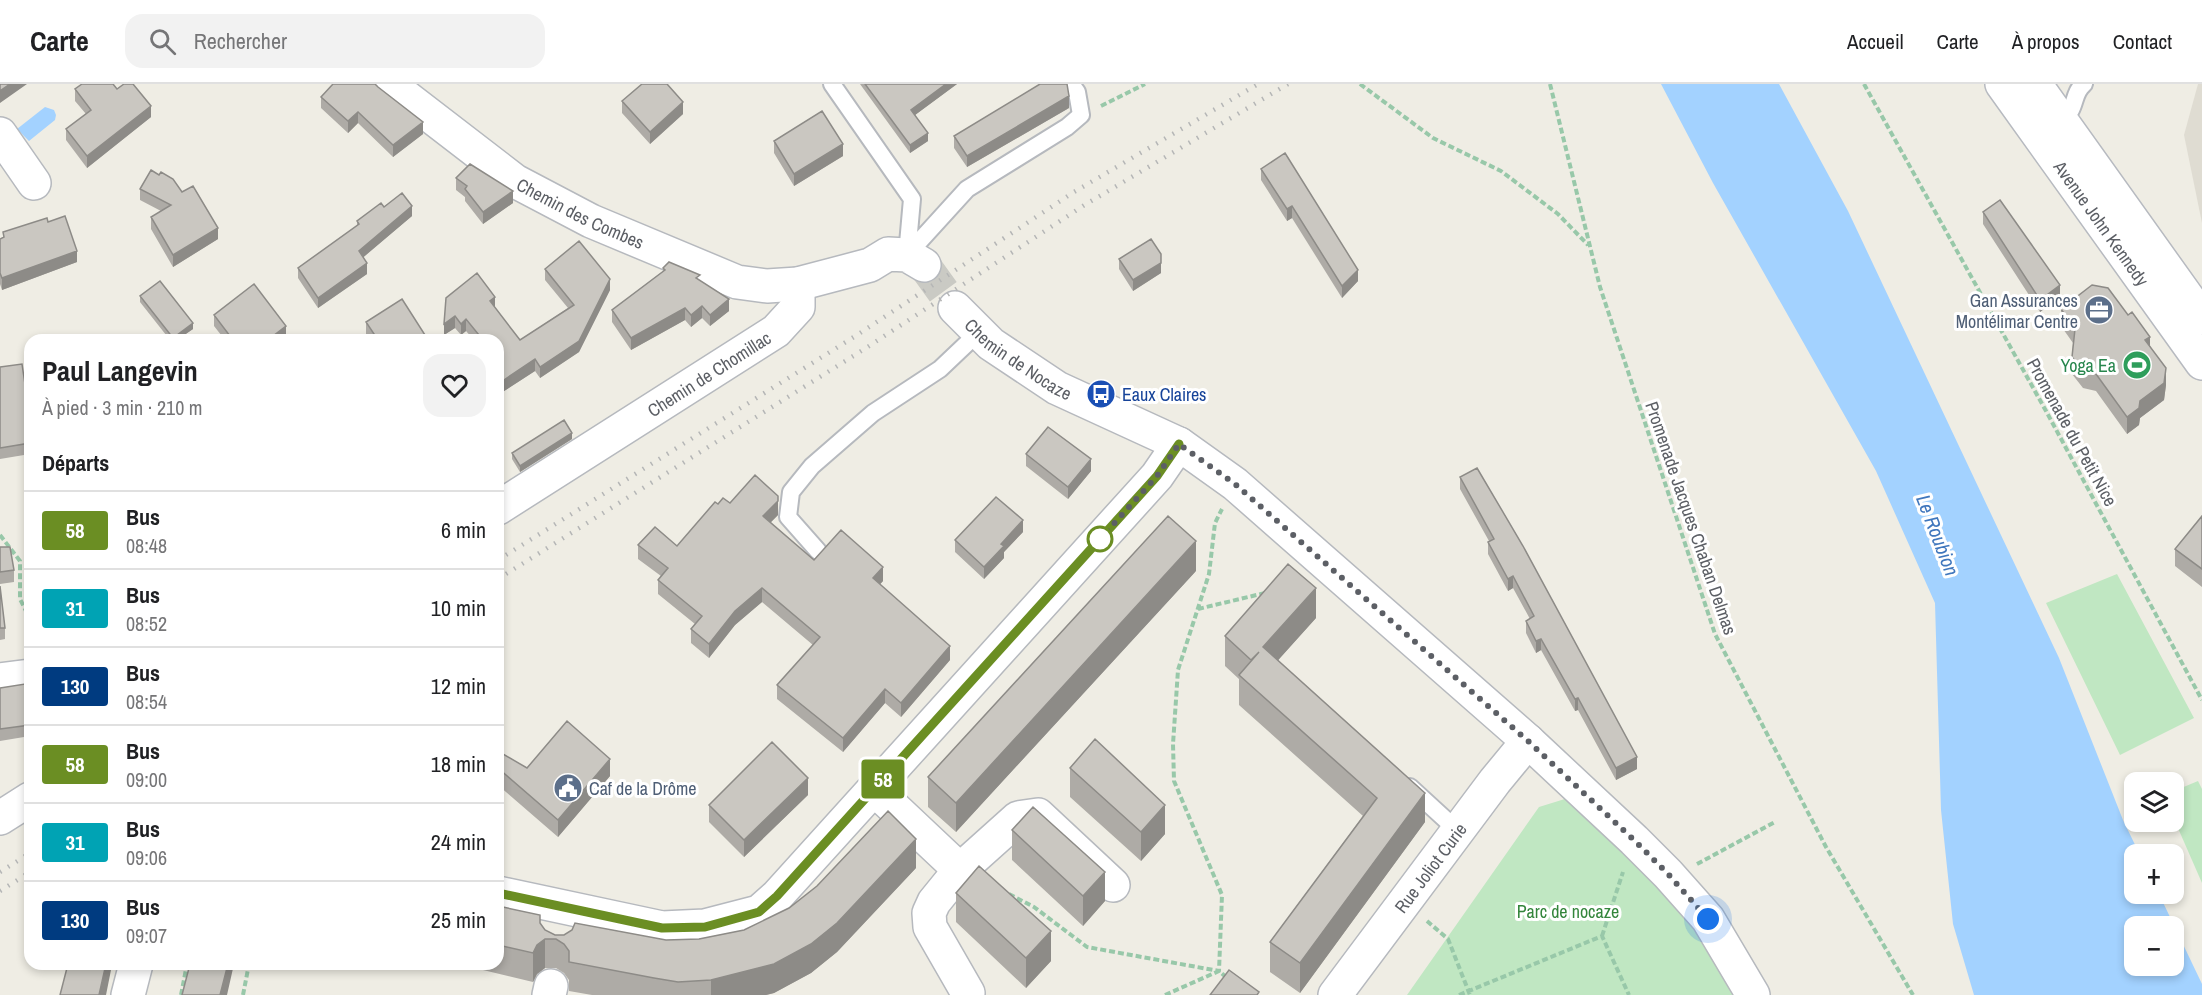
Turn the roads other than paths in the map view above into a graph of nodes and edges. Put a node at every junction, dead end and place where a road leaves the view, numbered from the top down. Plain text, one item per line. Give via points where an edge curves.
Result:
1 (389, 84) edge
2 (832, 84) edge
3 (1071, 84) edge
4 (2002, 84) edge
5 (2035, 84) edge
6 (2084, 84) edge
7 (2061, 120) junction
8 (0, 134) edge
9 (34, 183) dead end
10 (916, 260) junction
11 (798, 284) junction
12 (956, 308) tunnel mouth
13 (2202, 318) edge
14 (979, 332) junction
15 (2202, 363) edge
16 (1179, 444) junction
17 (504, 504) edge
18 (818, 551) dead end
19 (24, 677) edge
20 (0, 680) edge
21 (1528, 741) junction
22 (1398, 776) edge
23 (24, 786) edge
24 (874, 789) junction
25 (0, 802) edge
26 (24, 803) edge
27 (0, 818) edge
28 (1458, 831) junction
29 (960, 870) junction
30 (1113, 885) dead end
31 (504, 896) edge
32 (134, 970) edge
33 (968, 993) dead end
34 (128, 995) edge
35 (1335, 995) edge
36 (1753, 995) edge

1 - 11 street, Chemin des Combes via 515,181 591,220 737,282 767,286
2 - 10 lane via 912,199
3 - 10 lane via 1077,92 1081,115 967,189
4 - 15 street, Avenue John Kennedy
5 - 7 street, Avenue John Kennedy
6 - 7 lane via 2079,87 2069,115
7 - 13 street, Avenue John Kennedy
8 - 9 street
10 - 11 street via 888,255 870,265
11 - 17 street, Chemin de Chomillac via 798,307 776,331
12 - 14 street, Chemin de Nocaze
14 - 16 street, Chemin de Nocaze via 1058,388
14 - 18 lane via 940,369 873,413 812,466 791,492 788,517
16 - 21 street, Chemin de Nocaze via 1235,484
16 - 24 street via 1157,476
19 - 20 street
21 - 28 street, Rue Joliot Curie
21 - 36 street, Chemin de Nocaze via 1634,840 1708,919
22 - 28 lane
23 - 25 lane
24 - 29 street
24 - 31 street via 759,912 705,927 563,923
26 - 27 street
28 - 35 street, Rue Joliot Curie
29 - 30 street via 1018,818 1038,815
29 - 33 street via 934,902 929,920
32 - 34 street

